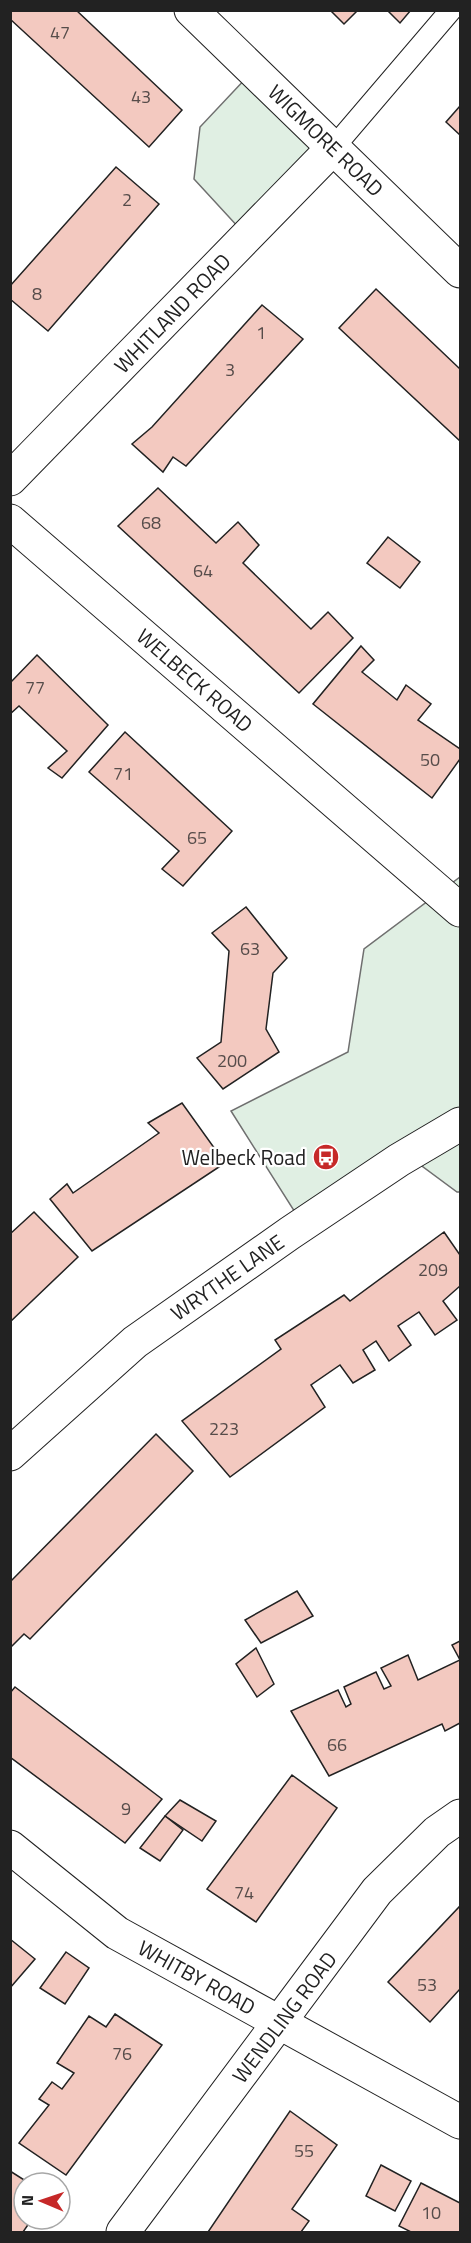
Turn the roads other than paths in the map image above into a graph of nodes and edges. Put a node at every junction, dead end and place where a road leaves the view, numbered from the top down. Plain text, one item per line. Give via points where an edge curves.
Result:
1 (191, 10) edge
2 (451, 10) edge
3 (334, 147) junction
4 (460, 271) edge
5 (10, 479) edge
6 (10, 521) edge
7 (460, 910) edge
8 (460, 1124) edge
9 (10, 1454) edge
10 (460, 1816) edge
11 (10, 1847) edge
12 (279, 2023) junction
13 (460, 2122) edge
14 (123, 2232) edge

1 - 3 street, WIGMORE ROAD
2 - 3 lane
3 - 4 street, WIGMORE ROAD
3 - 5 street, WHITLAND ROAD
6 - 7 street, WELBECK ROAD
8 - 9 street, WRYTHE LANE via 290,1233 135,1342
10 - 12 street, WENDLING ROAD via 430,1838 377,1891
11 - 12 street, WHITBY ROAD via 117,1932
12 - 13 street, WHITBY ROAD
12 - 14 street, WENDLING ROAD

